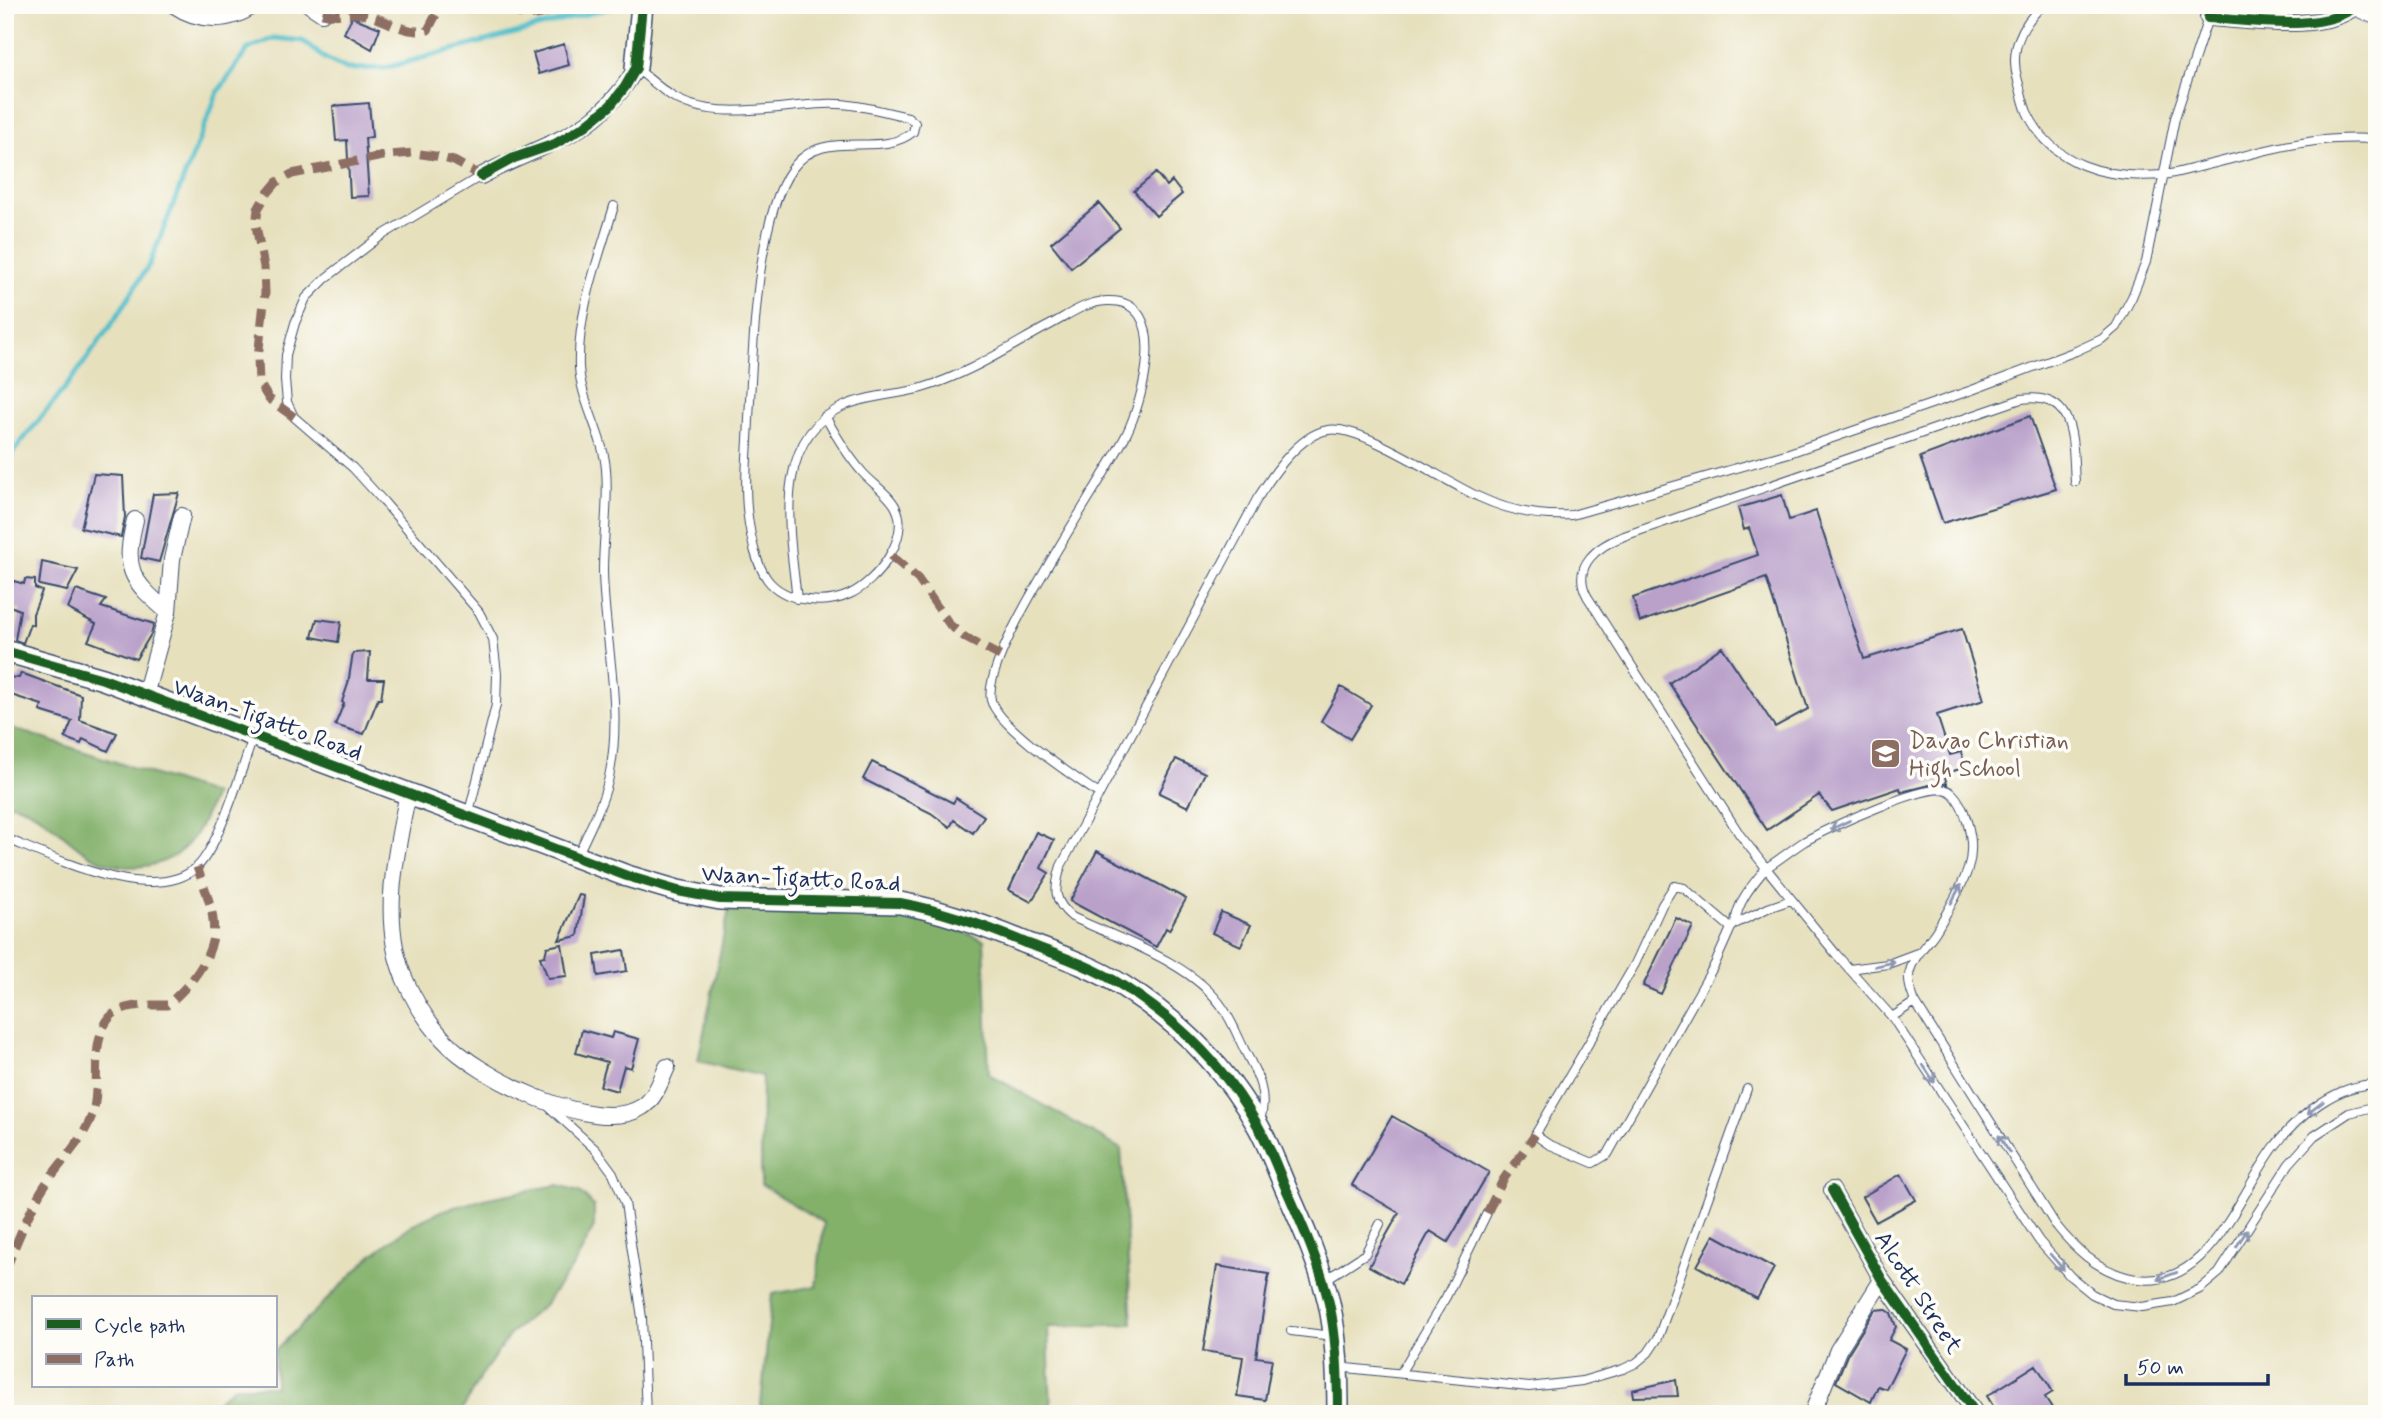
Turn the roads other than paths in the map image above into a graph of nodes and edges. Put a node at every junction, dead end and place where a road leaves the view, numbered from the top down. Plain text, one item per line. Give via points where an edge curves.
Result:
1 (174, 5) edge
2 (254, 5) edge
3 (642, 5) edge
4 (2043, 5) edge
5 (2354, 8) edge
6 (2208, 18) joint
7 (2377, 21) edge
8 (636, 68) junction
9 (2377, 139) edge
10 (2164, 175) junction
11 (481, 176) joint
12 (614, 206) dead end
13 (825, 416) junction
14 (2074, 482) dead end
15 (182, 516) dead end
16 (135, 520) dead end
17 (797, 599) junction
18 (168, 612) junction
19 (5, 651) edge
20 (145, 695) junction
21 (254, 734) junction
22 (408, 793) junction
23 (1099, 794) junction
24 (468, 816) junction
25 (5, 838) edge
26 (576, 857) junction
27 (1766, 868) junction
28 (1791, 900) junction
29 (1733, 926) junction
30 (1920, 952) junction
31 (1849, 969) junction
32 (1914, 1002) junction
33 (1892, 1017) junction
34 (667, 1067) dead end
35 (2377, 1084) edge
36 (1747, 1089) dead end
37 (544, 1102) junction
38 (2377, 1106) edge
39 (1259, 1126) junction
40 (1832, 1190) dead end
41 (1487, 1213) dead end
42 (1380, 1224) dead end
43 (1882, 1280) junction
44 (1322, 1281) junction
45 (1291, 1331) dead end
46 (1333, 1336) junction
47 (1337, 1367) junction
48 (1401, 1372) junction
49 (646, 1414) edge
50 (1338, 1414) edge
51 (1812, 1414) edge
52 (1976, 1414) edge

1 - 2 street via 214,19 228,18
3 - 8 street
4 - 10 lane via 2028,19 2016,46 2016,75 2027,112 2045,141 2065,157 2094,169
5 - 6 street via 2317,21
5 - 7 lane
6 - 10 lane via 2175,118
8 - 11 street via 610,106 584,127
8 - 17 lane via 675,98 708,108 757,110 825,103 908,117 915,123 914,132 904,140 834,144 809,153 793,167 778,194 768,233 752,361 748,523 756,556 768,579
9 - 10 lane via 2306,142
10 - 23 lane via 2146,262 2116,327 2102,339 1789,453 1572,515 1547,516 1516,511 1479,497 1346,431 1327,430 1306,440 1275,471 1257,499
11 - 24 lane via 381,236 306,298 286,355 285,380 294,416 384,502 479,612 493,639 496,705
12 - 26 lane via 592,279 579,369 606,469 603,570 614,745 606,788
13 - 17 lane via 798,453 790,486
13 - 17 lane via 862,472 896,508 900,530 891,556 876,576 850,595
13 - 23 lane via 846,405 936,383 1082,306 1108,301 1126,304 1137,313 1148,349 1136,411 1000,656 990,690 996,713 1010,727
14 - 27 lane via 2068,419 2052,402 2021,399 1624,536 1594,552 1581,576 1587,596 1740,835
15 - 18 street via 172,559
16 - 18 street via 128,556 132,574
18 - 20 street
19 - 20 street, Waan-Tigatto Road
20 - 21 street, Waan-Tigatto Road
21 - 22 street, Waan-Tigatto Road
21 - 25 lane via 217,836 197,867 170,881 125,882
22 - 24 street, Waan-Tigatto Road
22 - 37 street via 394,860 392,905 394,940 405,981 444,1041 467,1061
23 - 39 lane via 1061,866 1056,896 1072,917 1156,956 1210,993 1223,1008 1258,1074 1264,1093
24 - 26 street, Waan-Tigatto Road
26 - 39 street, Waan-Tigatto Road via 678,891 720,899 900,903 925,908 1058,955 1121,985 1185,1032 1228,1080
27 - 28 lane
27 - 29 lane via 1737,910
30 -> 27 lane via 1962,881 1971,854 1966,819 1950,791 1935,788 1902,797 1805,842
28 - 29 lane
28 - 31 lane
29 - 29 lane via 1684,888 1674,886 1635,964 1535,1135 1593,1163 1608,1154
31 -> 30 lane via 1888,964
30 - 32 lane via 1909,976
31 - 33 lane
32 - 33 lane
35 -> 32 lane via 2332,1095 2300,1119 2275,1146 2227,1226 2193,1264 2163,1280 2138,1280 2090,1260 2069,1242
33 -> 38 lane via 2039,1241 2070,1276 2113,1304 2143,1307 2173,1302 2200,1289 2218,1273 2289,1164 2314,1136 2348,1113
34 - 37 street via 655,1093 630,1113 605,1115
36 - 48 lane via 1658,1338 1636,1363 1582,1381 1529,1387
37 - 49 lane via 602,1158 625,1203 642,1318
39 - 44 street, Waan-Tigatto Road
40 - 43 street, Alcott Street
41 - 48 lane via 1446,1297
42 - 44 lane via 1365,1254
43 - 51 street via 1838,1350
43 - 52 street, Alcott Street
44 - 46 street, Waan-Tigatto Road
45 - 46 lane
46 - 47 street, Waan-Tigatto Road
47 - 48 lane
47 - 50 street, Waan-Tigatto Road

